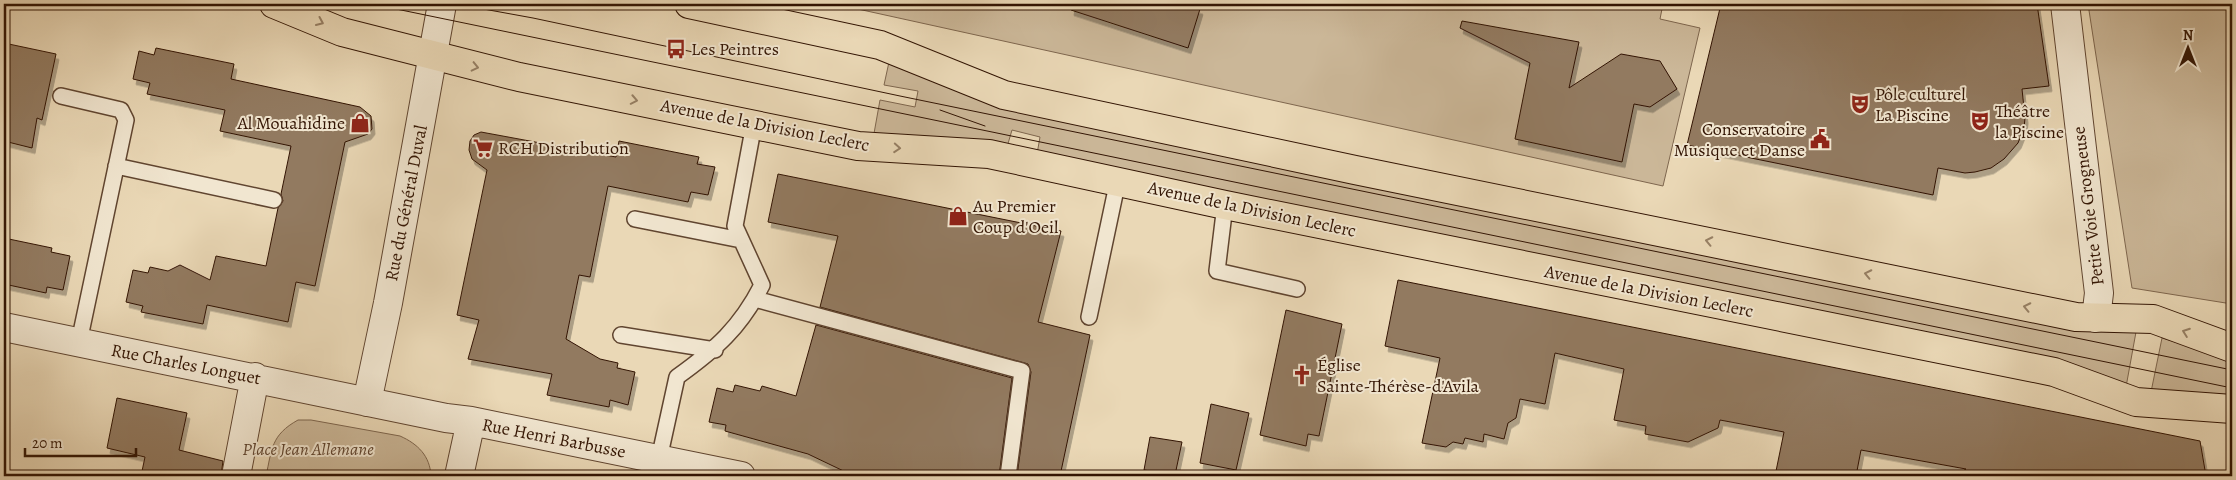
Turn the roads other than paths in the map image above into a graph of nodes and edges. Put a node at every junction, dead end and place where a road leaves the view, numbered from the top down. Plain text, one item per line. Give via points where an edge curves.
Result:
1 (274, 4) edge
2 (442, 4) edge
3 (689, 4) edge
4 (2065, 4) edge
5 (433, 57) junction
6 (61, 96) dead end
7 (754, 124) junction
8 (116, 166) junction
9 (1118, 180) junction
10 (274, 200) dead end
11 (1225, 204) junction
12 (635, 219) dead end
13 (741, 240) junction
14 (1297, 289) dead end
15 (755, 299) junction
16 (1089, 317) dead end
17 (2096, 318) junction
18 (4, 327) edge
19 (621, 335) dead end
20 (79, 342) junction
21 (2232, 348) edge
22 (714, 350) junction
23 (255, 377) junction
24 (367, 402) junction
25 (2232, 409) edge
26 (471, 421) junction
27 (659, 459) junction
28 (236, 476) edge
29 (459, 476) edge
30 (741, 476) edge
31 (1008, 476) edge

1 -> 5 main road, Avenue de la Division Leclerc via 342,32
2 - 5 street, Rue du Général Duval
17 -> 3 main road via 2076,317 1004,96 880,45
4 - 17 street, Petite Voie Grogneuse via 2099,293
5 -> 7 main road, Avenue de la Division Leclerc via 519,78
5 - 24 street, Rue du Général Duval
6 - 8 lane via 121,110 126,120
7 -> 9 main road, Avenue de la Division Leclerc via 858,146 989,154
7 - 13 lane via 735,226
8 - 10 lane
8 - 20 lane
9 - 11 main road, Avenue de la Division Leclerc
9 - 16 lane
11 - 14 lane via 1217,272
11 - 25 main road, Avenue de la Division Leclerc via 2054,372 2136,402
12 - 13 lane
13 - 15 lane via 762,285
15 - 22 lane via 748,312
15 - 31 lane via 1022,371
21 -> 17 main road via 2152,319
18 - 20 street, Rue Charles Longuet
19 - 22 lane
20 - 23 street, Rue Charles Longuet
22 - 27 lane via 677,377
23 - 24 street, Rue Charles Longuet
23 - 28 street
24 - 26 street, Rue Henri Barbusse
26 - 27 street, Rue Henri Barbusse
26 - 29 street
27 - 30 street, Rue Henri Barbusse

